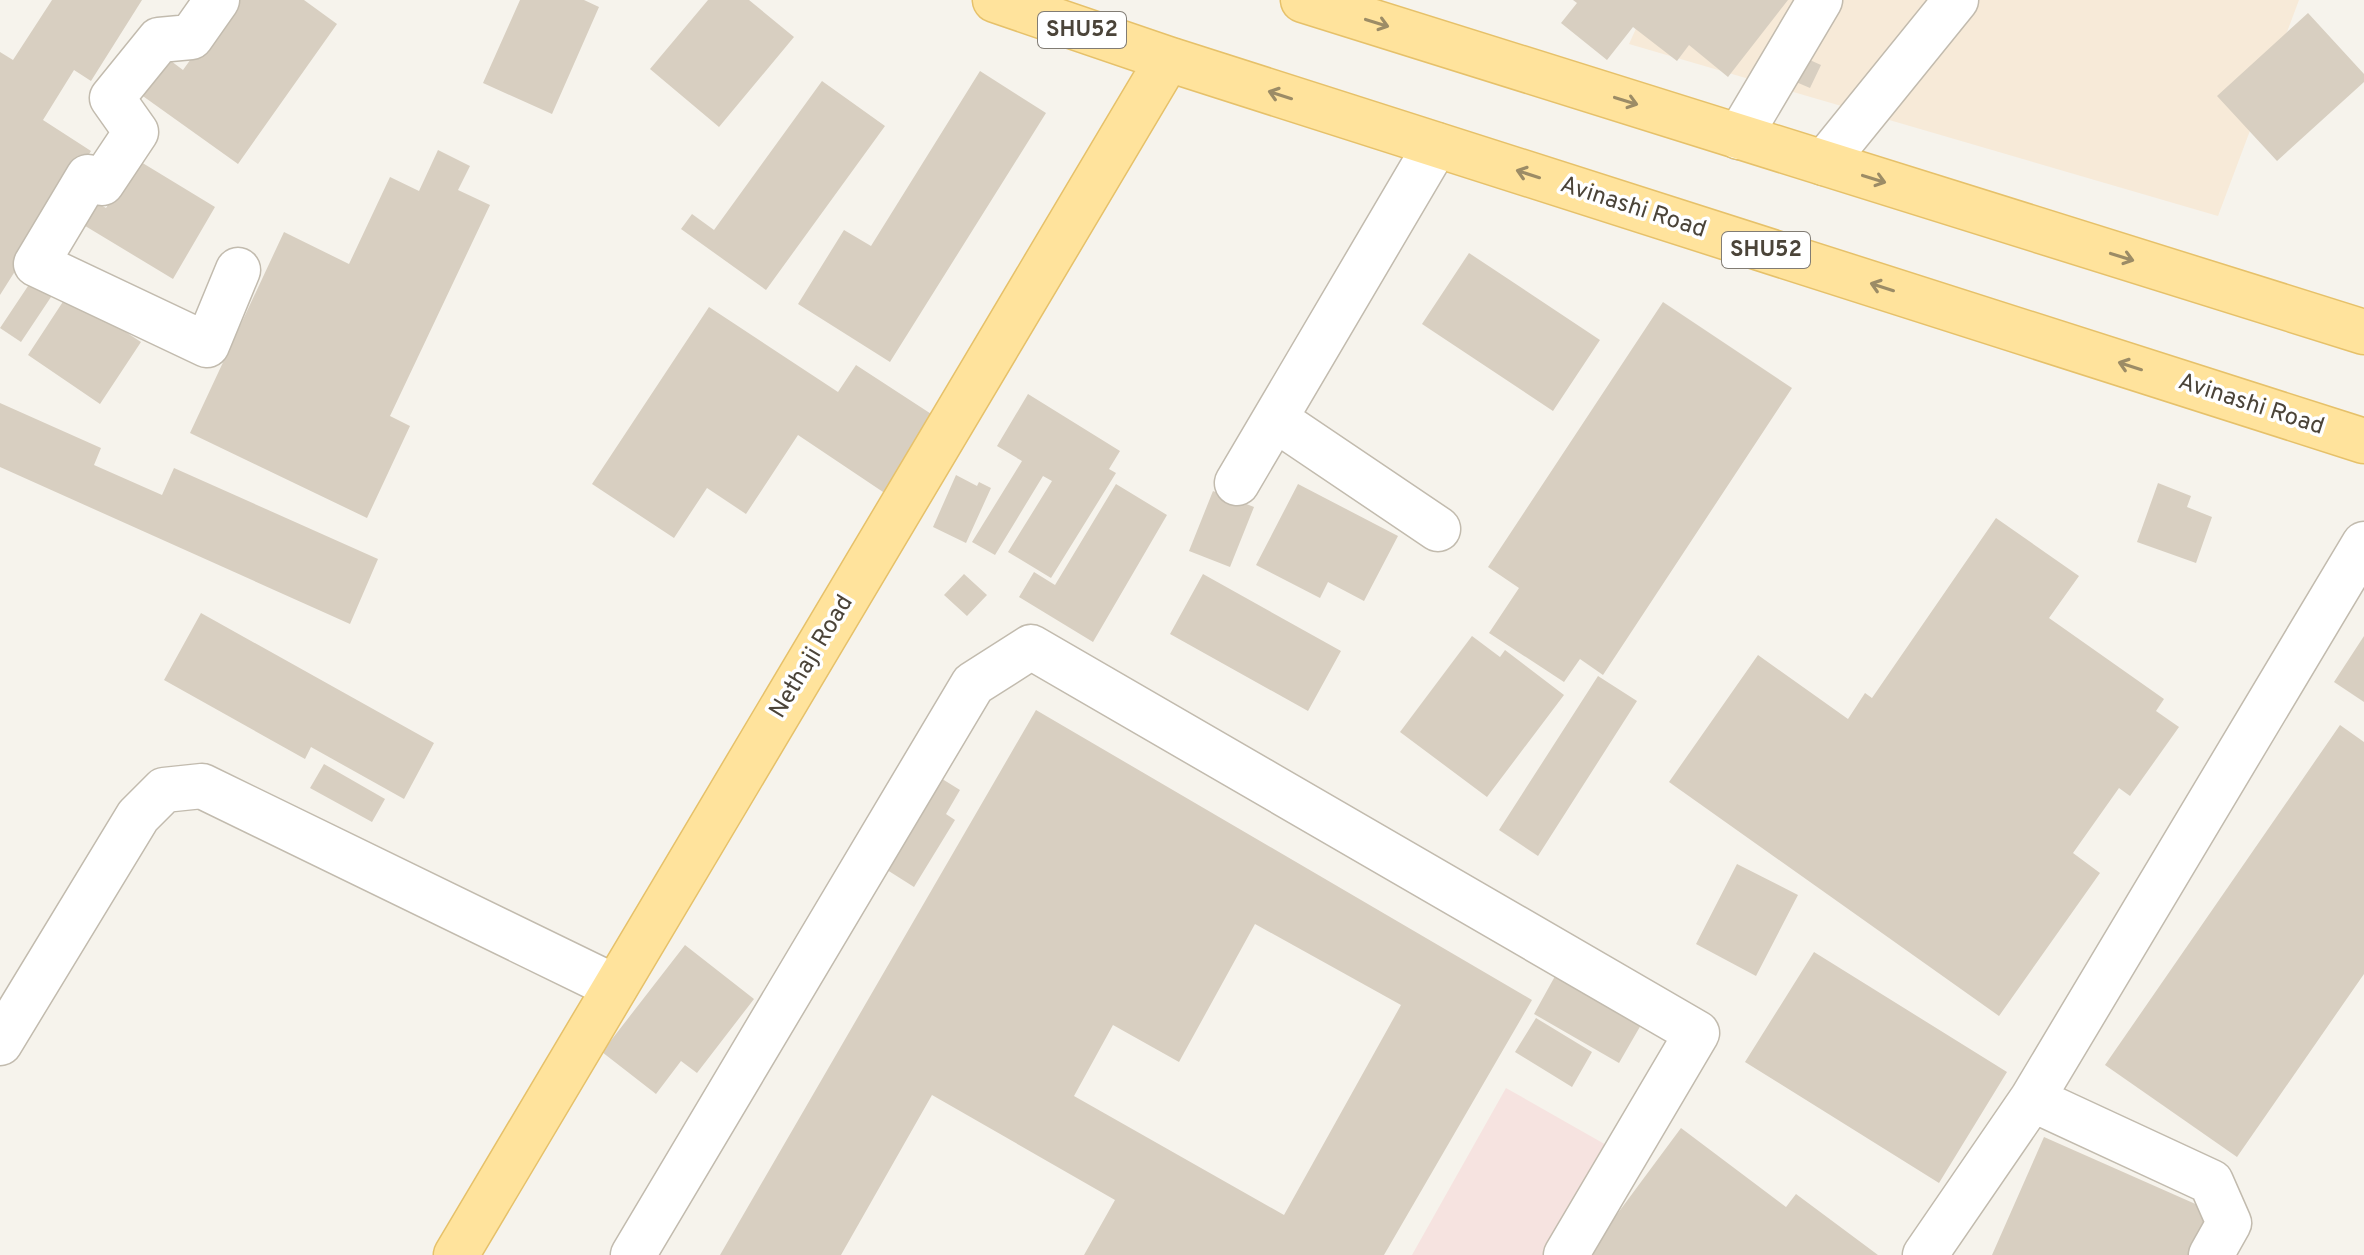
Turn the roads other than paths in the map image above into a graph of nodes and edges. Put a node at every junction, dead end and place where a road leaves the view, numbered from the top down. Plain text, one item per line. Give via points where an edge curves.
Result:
1 (217, 0) edge
2 (995, 0) edge
3 (1303, 0) edge
4 (1820, 0) edge
5 (1956, 0) edge
6 (1168, 59) junction
7 (1739, 137) junction
8 (1436, 145) junction
9 (1824, 163) junction
10 (238, 270) dead end
11 (2364, 332) edge
12 (1275, 419) junction
13 (2364, 441) edge
14 (1237, 483) dead end
15 (1438, 529) dead end
16 (2364, 544) edge
17 (615, 987) junction
18 (0, 1043) edge
19 (2032, 1099) junction
20 (456, 1255) edge
21 (633, 1255) edge
22 (1566, 1255) edge
23 (1925, 1255) edge
24 (2211, 1255) edge

1 - 10 street via 191,37 159,40 112,98 136,132 102,183 88,177 36,264 207,345
2 - 6 main road, Avinashi Road / SHU52
3 -> 7 main road
4 - 7 street
5 - 9 street
8 -> 6 main road, Avinashi Road / SHU52
6 - 17 main road, Nethaji Road
7 - 9 main road
8 - 12 street
13 -> 8 main road, Avinashi Road / SHU52
9 -> 11 main road
12 - 14 street
12 - 15 street
16 - 19 street
17 - 18 street via 202,786 164,790 138,816
17 - 20 main road, Nethaji Road
19 - 23 street
19 - 24 street via 2211,1182 2229,1223
21 - 22 street via 973,684 1031,647 1697,1033

